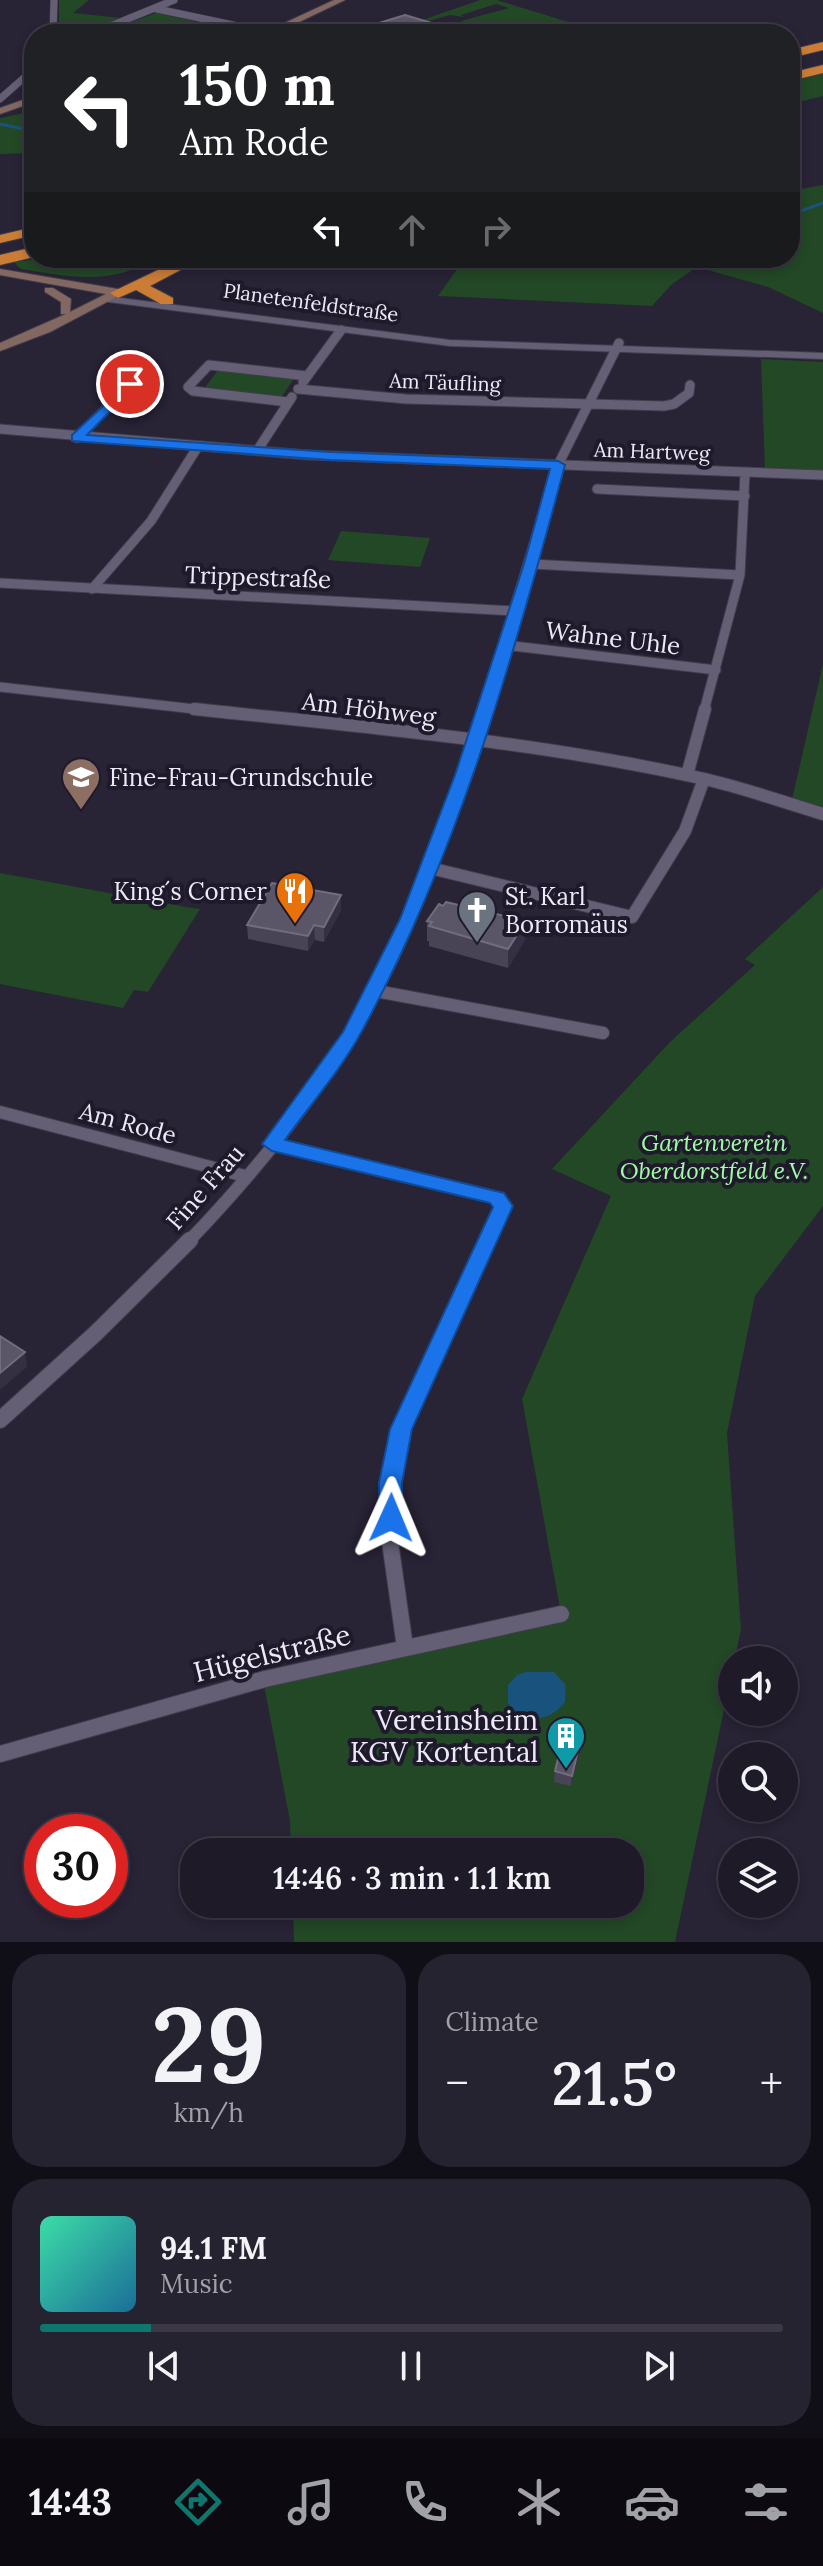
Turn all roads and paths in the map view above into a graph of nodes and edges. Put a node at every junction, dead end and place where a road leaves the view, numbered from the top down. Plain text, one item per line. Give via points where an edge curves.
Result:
1 (54, 0) edge
2 (174, 0) edge
3 (341, 0) edge
4 (157, 9) junction
5 (53, 24) edge
6 (117, 24) edge
7 (225, 24) edge
8 (292, 24) edge
9 (823, 49) edge
10 (800, 55) edge
11 (823, 61) edge
12 (800, 66) edge
13 (823, 69) edge
14 (800, 75) edge
15 (24, 78) edge
16 (0, 99) edge
17 (24, 103) edge
18 (0, 111) edge
19 (24, 233) edge
20 (0, 239) edge
21 (24, 247) edge
22 (24, 254) edge
23 (1, 260) edge
24 (24, 268) edge
25 (25, 268) edge
26 (158, 268) edge
27 (173, 268) edge
28 (153, 277) junction
29 (0, 279) edge
30 (49, 290) junction
31 (104, 295) junction
32 (167, 301) junction
33 (65, 311) junction
34 (341, 330) junction
35 (25, 337) junction
36 (618, 346) junction
37 (0, 347) edge
38 (823, 356) edge
39 (147, 367) dead end
40 (307, 376) junction
41 (690, 385) dead end
42 (298, 389) junction
43 (288, 402) junction
44 (591, 404) junction
45 (0, 429) edge
46 (77, 438) junction
47 (197, 448) junction
48 (257, 451) junction
49 (558, 465) junction
50 (745, 473) junction
51 (823, 475) edge
52 (597, 489) dead end
53 (745, 496) junction
54 (531, 564) junction
55 (740, 575) junction
56 (0, 583) edge
57 (92, 589) junction
58 (515, 611) junction
59 (505, 645) junction
60 (716, 670) junction
61 (0, 687) edge
62 (474, 741) junction
63 (687, 775) junction
64 (704, 779) junction
65 (823, 814) edge
66 (430, 868) junction
67 (376, 991) junction
68 (580, 1029) junction
69 (603, 1033) dead end
70 (575, 1044) dead end
71 (0, 1112) edge
72 (272, 1144) junction
73 (245, 1176) junction
74 (0, 1420) edge
75 (561, 1614) dead end
76 (405, 1647) junction
77 (0, 1754) edge

1 - 5 street
2 - 4 street
3 - 8 main road
4 - 6 street
4 - 7 street
9 - 10 highway
11 - 12 highway
13 - 14 highway
15 - 16 street
17 - 18 main road
19 - 20 highway
21 - 23 highway
22 - 23 highway
23 - 24 main road, Planetenfeldstraße
25 - 31 main road, Planetenfeldstraße
26 - 31 highway
27 - 28 highway
28 - 31 highway
28 - 32 highway via 142,285 144,290
29 - 30 main road, Planetenfeldstraße
30 - 31 main road, Planetenfeldstraße
30 - 33 main road via 67,301
31 - 32 street, Planetenfeldstraße
31 - 33 main road
31 - 34 street, Planetenfeldstraße
31 - 35 main road
32 - 36 street, Planetenfeldstraße via 432,336
33 - 35 main road
34 - 36 street, Planetenfeldstraße via 461,344
34 - 40 street
35 - 37 main road
36 - 38 street, Planetenfeldstraße
36 - 44 street, Fine Frau
39 - 46 street
40 - 42 street
40 - 43 street via 209,365 188,387
41 - 44 street via 689,393 670,406
42 - 43 street
42 - 44 street, Am Täufling via 406,399
43 - 48 street
44 - 49 street, Fine Frau
45 - 46 street, Am Hartweg
46 - 47 street, Am Hartweg
47 - 48 street, Am Hartweg
47 - 57 street via 151,521
48 - 49 street, Am Hartweg
49 - 50 street, Am Hartweg
49 - 54 street, Fine Frau
50 - 51 street, Am Hartweg
50 - 53 street
52 - 53 street
53 - 55 street
54 - 55 street
54 - 58 street, Fine Frau
55 - 60 street
56 - 57 street, Trippestraße
57 - 58 street, Trippestraße
58 - 59 street, Fine Frau
59 - 60 street, Wahne Uhle
59 - 62 street, Fine Frau
60 - 63 street
61 - 62 street, Am Höhweg
62 - 63 street, Am Höhweg
62 - 66 street, Fine Frau
63 - 64 street, Am Höhweg
64 - 65 street, Am Höhweg
64 - 66 street via 685,831 632,917
66 - 67 street, Fine Frau
67 - 68 street
67 - 72 street, Fine Frau
68 - 69 street
68 - 70 street
71 - 73 street, Am Rode
72 - 73 street, Fine Frau
72 - 76 street via 497,1198 503,1206 401,1429 390,1483 390,1542
73 - 74 street, Fine Frau via 178,1252
75 - 76 street, Hügelstraße
76 - 77 street, Hügelstraße via 265,1679

